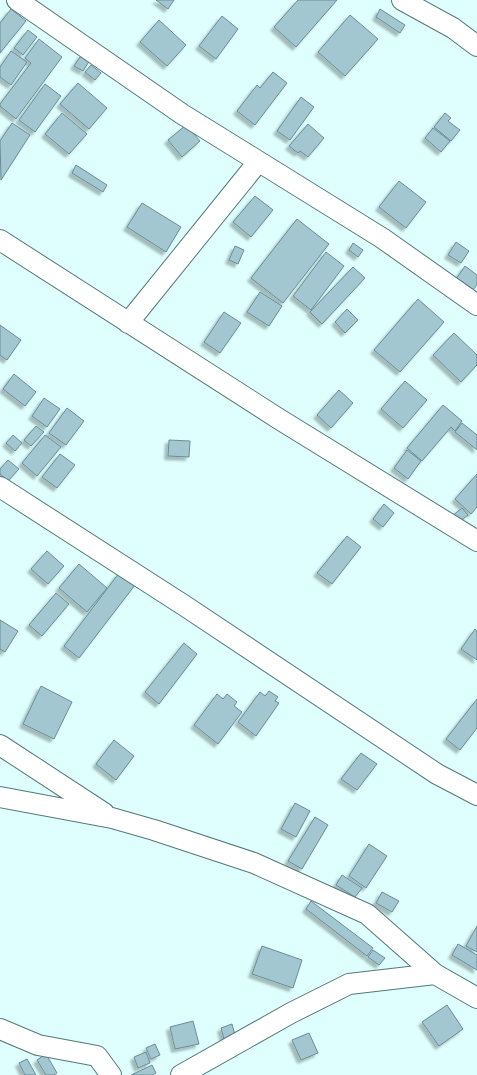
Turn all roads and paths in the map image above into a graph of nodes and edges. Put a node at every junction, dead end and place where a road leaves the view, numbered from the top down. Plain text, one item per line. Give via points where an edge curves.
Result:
1 (17, 0) edge
2 (402, 0) edge
3 (477, 46) edge
4 (258, 162) junction
5 (0, 240) edge
6 (477, 305) edge
7 (128, 323) junction
8 (0, 487) edge
9 (477, 541) edge
10 (0, 745) edge
11 (477, 795) edge
12 (0, 797) edge
13 (112, 818) junction
14 (435, 974) junction
15 (477, 998) edge
16 (0, 1029) edge
17 (111, 1075) edge
18 (181, 1075) edge

1 - 4 street via 182,114
2 - 3 street via 453,28
4 - 6 street via 382,238
4 - 7 street
5 - 7 street
7 - 9 street
8 - 11 street via 186,606 437,774
10 - 13 street
12 - 13 street
13 - 14 street via 254,863 367,914
14 - 15 street
14 - 18 street via 349,984 291,1013
16 - 17 street via 38,1046 96,1056

